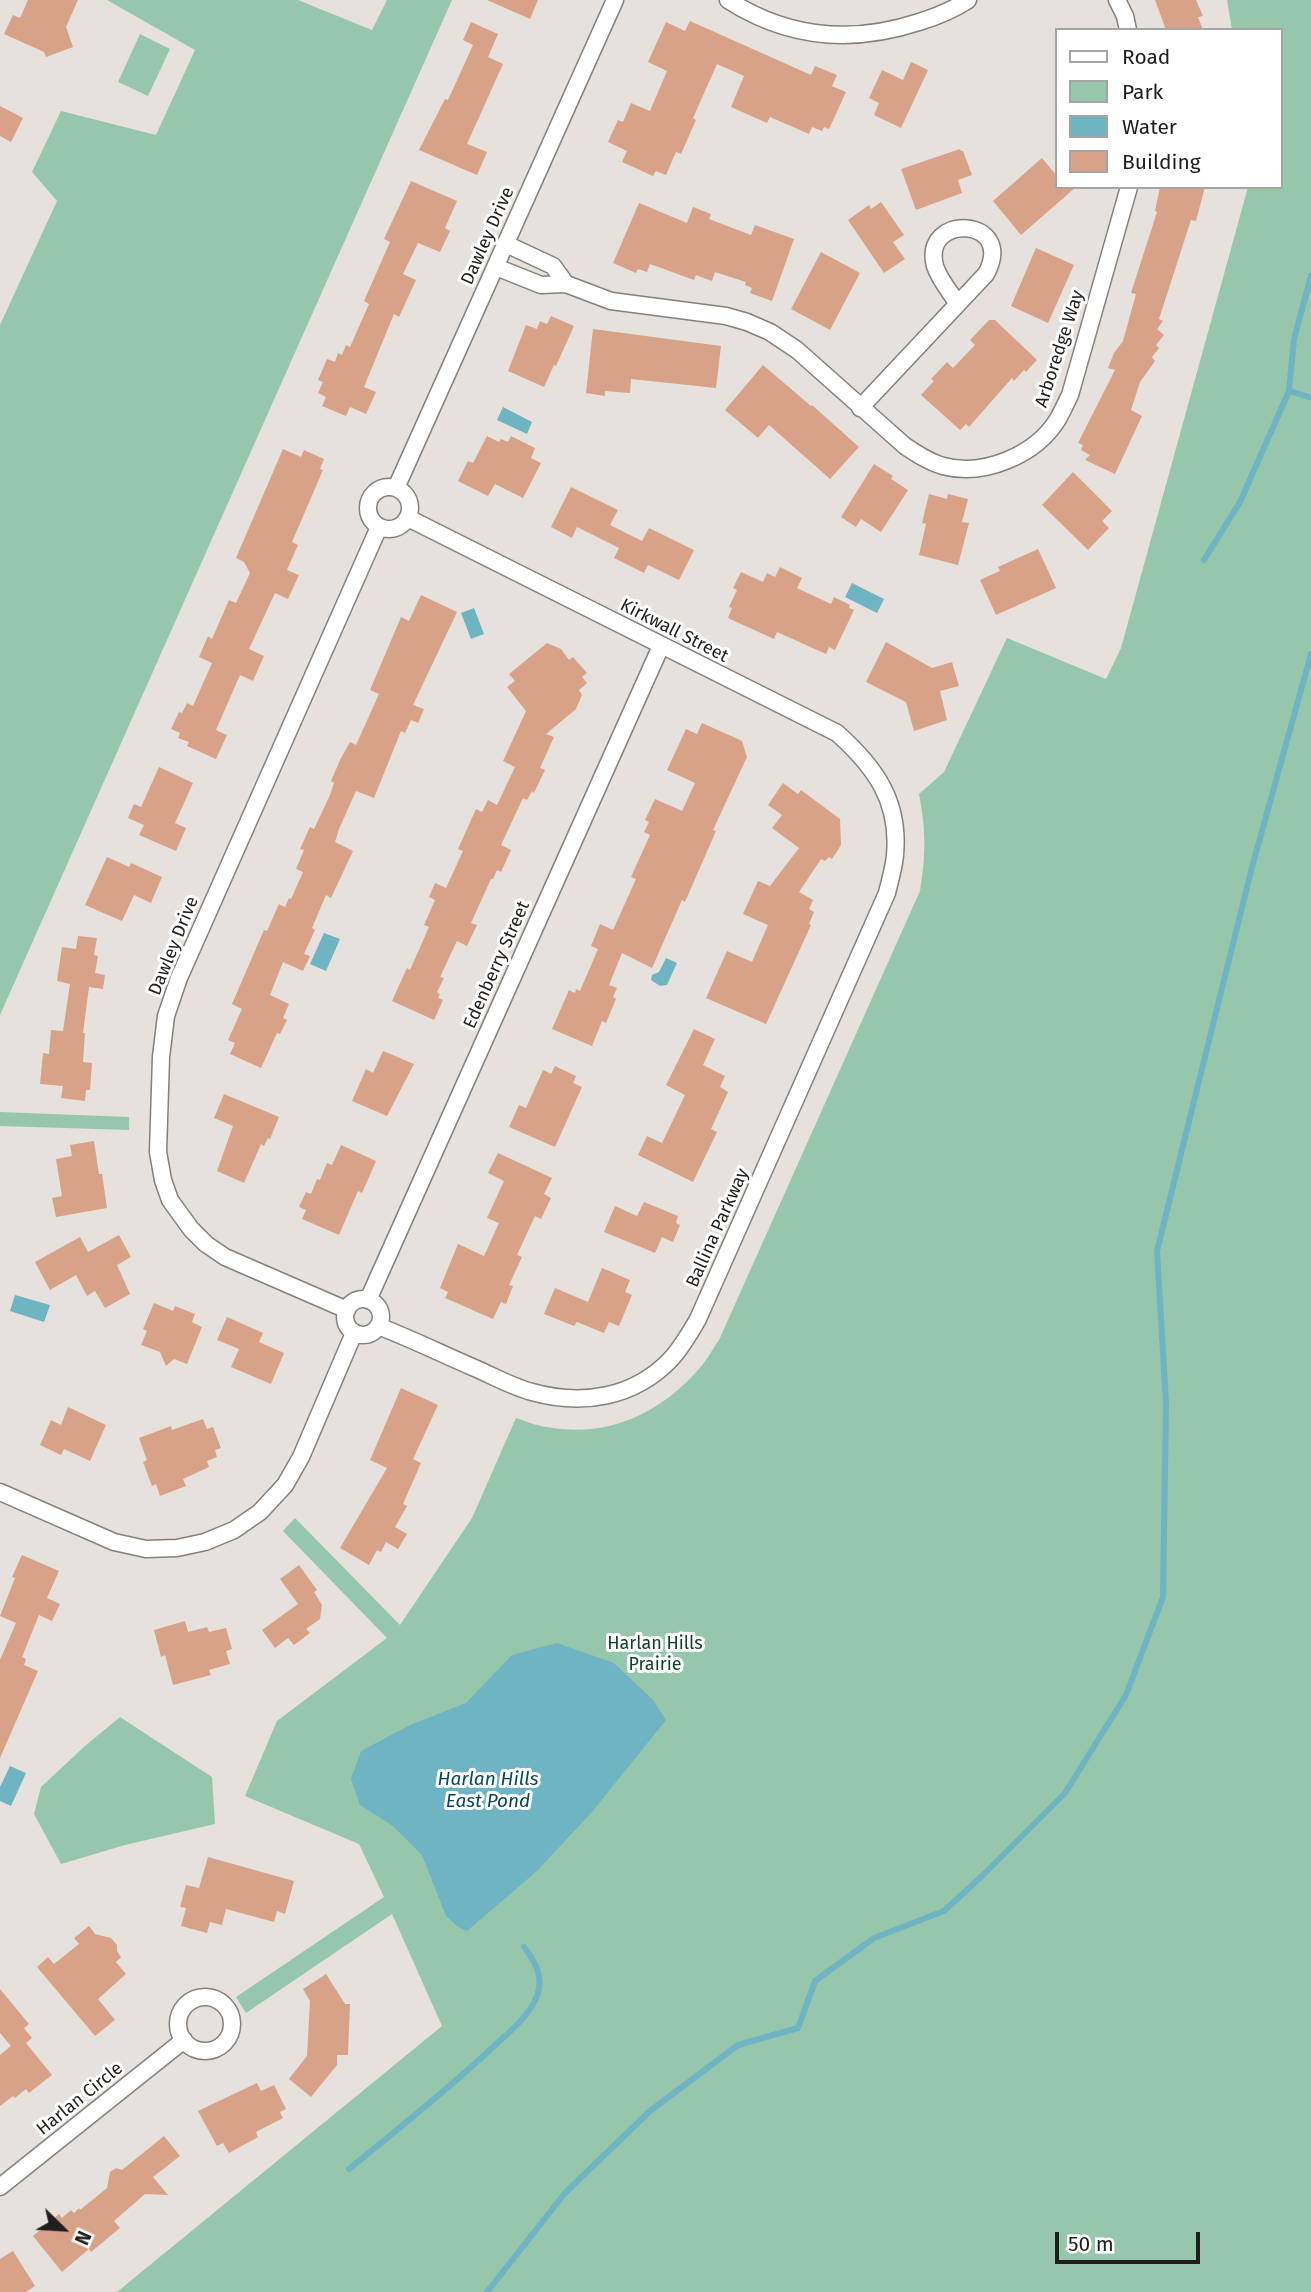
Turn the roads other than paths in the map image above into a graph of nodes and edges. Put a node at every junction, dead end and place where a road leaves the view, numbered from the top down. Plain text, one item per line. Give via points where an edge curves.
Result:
1 (615, 0) edge
2 (728, 0) edge
3 (968, 0) edge
4 (1117, 0) edge
5 (1128, 28) edge
6 (1128, 189) edge
7 (506, 244) junction
8 (496, 267) junction
9 (566, 284) junction
10 (958, 304) junction
11 (860, 408) junction
12 (396, 488) junction
13 (408, 517) junction
14 (379, 527) junction
15 (661, 646) junction
16 (892, 811) joint
17 (368, 1300) junction
18 (346, 1310) junction
19 (378, 1326) junction
20 (354, 1333) junction
21 (0, 1492) edge
22 (184, 2040) dead end
23 (0, 2187) edge

1 - 7 street, Dawley Drive
2 - 3 street via 776,25 855,36 895,30
4 - 5 street
6 - 11 street, Arboredge Way via 1070,395 1057,421 1036,444 1011,460 990,466 946,467 905,446
7 - 8 street, Dawley Drive
7 - 9 street, Arboredge Way via 553,266
8 - 9 street, Arboredge Way via 541,285
8 - 12 street, Dawley Drive
9 - 11 street, Arboredge Way via 611,301 747,322 797,350
10 - 10 street via 992,262 990,242 972,228 949,229 935,248 937,272
10 - 11 street
12 - 13 street via 408,500
12 - 14 street via 382,488 371,496 367,510
13 - 14 street via 398,527
13 - 15 street, Kirkwall Street
14 - 18 street, Dawley Drive via 179,978 166,1016 161,1057 158,1152 163,1180 177,1212 206,1244 225,1257
15 - 16 street, Kirkwall Street via 837,733 878,775
15 - 17 street, Edenberry Street
16 - 19 street, Ballina Parkway via 895,854 887,892 698,1319 672,1358 643,1382 619,1393 591,1399 556,1398 529,1392
17 - 18 street via 353,1302
17 - 19 street via 380,1310
18 - 20 street via 345,1320
19 - 20 street via 370,1333
20 - 21 street via 285,1485 261,1512 234,1530 205,1542 146,1549 114,1542
22 - 23 street, Harlan Circle

